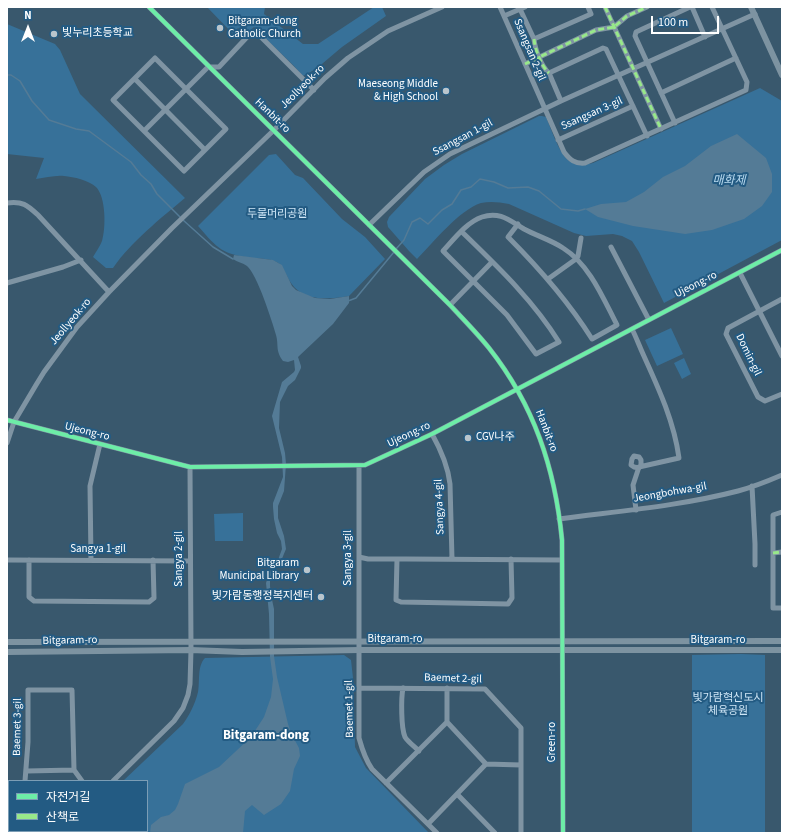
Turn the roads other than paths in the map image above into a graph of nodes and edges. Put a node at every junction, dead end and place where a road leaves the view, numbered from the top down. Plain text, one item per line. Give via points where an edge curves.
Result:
1 (149, 7) edge
2 (442, 7) edge
3 (500, 7) edge
4 (588, 7) edge
5 (605, 7) edge
6 (647, 7) edge
7 (691, 7) edge
8 (712, 7) edge
9 (751, 7) edge
10 (523, 8) edge
11 (754, 14) junction
12 (504, 16) junction
13 (614, 26) junction
14 (723, 28) junction
15 (705, 37) junction
16 (534, 39) junction
17 (540, 56) junction
18 (736, 58) junction
19 (647, 63) junction
20 (525, 64) junction
21 (208, 67) junction
22 (633, 69) junction
23 (549, 72) junction
24 (782, 75) edge
25 (619, 76) junction
26 (134, 79) junction
27 (186, 89) junction
28 (314, 90) junction
29 (661, 93) junction
30 (561, 101) junction
31 (633, 106) junction
32 (165, 109) junction
33 (544, 109) junction
34 (675, 122) junction
35 (661, 129) junction
36 (274, 130) junction
37 (144, 131) junction
38 (647, 136) junction
39 (558, 140) junction
40 (205, 150) junction
41 (7, 203) edge
42 (518, 224) junction
43 (369, 226) junction
44 (462, 232) junction
45 (581, 238) dead end
46 (611, 247) dead end
47 (782, 250) edge
48 (576, 259) junction
49 (80, 260) junction
50 (492, 262) junction
51 (740, 273) junction
52 (548, 279) junction
53 (474, 281) junction
54 (7, 283) edge
55 (109, 292) junction
56 (782, 299) edge
57 (450, 305) junction
58 (759, 311) junction
59 (649, 320) junction
60 (632, 329) junction
61 (782, 356) edge
62 (517, 390) junction
63 (782, 394) edge
64 (7, 420) edge
65 (14, 422) junction
66 (432, 434) junction
67 (7, 443) edge
68 (100, 444) junction
69 (358, 466) junction
70 (190, 467) junction
71 (782, 475) edge
72 (752, 486) junction
73 (636, 510) junction
74 (782, 512) edge
75 (560, 519) junction
76 (773, 552) junction
77 (782, 552) edge
78 (359, 557) junction
79 (397, 559) junction
80 (452, 559) junction
81 (511, 559) junction
82 (7, 560) edge
83 (29, 560) junction
84 (91, 560) junction
85 (153, 560) junction
86 (562, 560) junction
87 (190, 561) junction
88 (755, 565) dead end
89 (782, 608) edge
90 (563, 641) junction
91 (782, 641) edge
92 (7, 642) edge
93 (191, 642) junction
94 (359, 642) junction
95 (191, 650) junction
96 (359, 650) junction
97 (782, 650) edge
98 (563, 651) junction
99 (7, 652) edge
100 (359, 688) junction
101 (403, 688) junction
102 (447, 688) junction
103 (448, 722) junction
104 (419, 751) junction
105 (486, 764) junction
106 (521, 765) junction
107 (74, 770) junction
108 (26, 771) junction
109 (25, 780) edge
110 (81, 780) edge
111 (114, 780) edge
112 (386, 783) junction
113 (457, 794) junction
114 (428, 824) junction
115 (437, 833) edge
116 (495, 833) edge
117 (521, 833) edge
118 (563, 833) edge

1 - 21 street, Hanbit-ro
2 - 28 street, Jeollyeok-ro via 380,37 348,58
3 - 12 street
4 - 16 street, Ssangsan 2-gil via 591,14
5 - 13 street
6 - 13 street via 627,16
7 - 15 street
7 - 19 street via 636,32 635,36
8 - 14 street
9 - 11 main road
10 - 12 street, Ssangsan 2-gil
10 - 16 street, Ssangsan 2-gil
11 - 14 street, Ssangsan 1-gil
11 - 24 main road
12 - 20 street, Ssangsan 2-gil
13 - 17 street via 596,30
13 - 22 street
14 - 15 street, Ssangsan 1-gil
14 - 18 street, Ssangsan 3-gil
15 - 19 street, Ssangsan 1-gil
16 - 17 street
17 - 20 street
17 - 23 street via 545,69
18 - 29 street
18 - 34 street, Ssangsan 3-gil via 747,82 746,90
19 - 22 street, Ssangsan 1-gil
19 - 29 street
20 - 33 street, Ssangsan 2-gil
21 - 27 street
21 - 28 street via 219,67 248,36 256,32
21 - 36 street, Hanbit-ro
22 - 25 street, Ssangsan 1-gil
22 - 35 street
23 - 25 street via 603,48 606,49
23 - 30 street
25 - 30 street, Ssangsan 1-gil
25 - 31 street, Ssangsan 3-gil
26 - 27 street via 155,58
26 - 32 street
26 - 37 street via 113,100
27 - 32 street
27 - 40 street via 226,129
28 - 36 street, Jeollyeok-ro
29 - 34 street
30 - 33 street, Ssangsan 1-gil
31 - 38 street, Ssangsan 3-gil
31 - 39 street, Ssangsan 3-gil
32 - 37 street
32 - 40 street
33 - 39 street, Ssangsan 3-gil
33 - 43 street, Ssangsan 1-gil via 441,160 414,181
34 - 35 street, Ssangsan 3-gil
35 - 38 street, Ssangsan 3-gil
36 - 43 street, Hanbit-ro
36 - 55 street, Jeollyeok-ro
37 - 40 street via 184,171
38 - 39 street, Ssangsan 3-gil via 580,164 569,159
41 - 49 street via 26,204
42 - 44 street via 502,216 491,215 474,220
42 - 48 street via 562,247
42 - 52 street via 508,237
43 - 57 street, Hanbit-ro
44 - 50 street
44 - 53 street via 443,251
45 - 48 street
46 - 59 street
47 - 51 street, Ujeong-ro
48 - 52 street
48 - 52 street via 591,277 617,325 592,339
49 - 54 street
49 - 55 street
50 - 53 street
50 - 53 street via 532,304 559,342 536,354 507,315
51 - 58 street
51 - 59 street, Ujeong-ro
53 - 57 street
55 - 65 street, Jeollyeok-ro via 77,327 44,372
56 - 58 street, Domin-gil
57 - 62 street, Hanbit-ro via 488,348
58 - 61 street
58 - 63 street, Domin-gil via 728,328 726,334 758,397 764,402
59 - 60 street, Ujeong-ro
60 - 62 street, Ujeong-ro
60 - 73 street via 663,399 679,458 640,467 633,485
62 - 66 street, Ujeong-ro
62 - 75 street, Hanbit-ro via 541,441 551,472
64 - 65 street, Ujeong-ro
65 - 67 street, Jeollyeok-ro
65 - 68 street, Ujeong-ro
66 - 69 street, Ujeong-ro via 375,461
66 - 80 street, Sangya 4-gil via 449,473
68 - 70 street, Ujeong-ro
68 - 84 street via 90,486
69 - 70 street, Ujeong-ro
69 - 78 street, Sangya 3-gil
70 - 87 street, Sangya 2-gil
71 - 72 street, Jeongbohwa-gil
72 - 73 street, Jeongbohwa-gil via 692,501
72 - 88 street
73 - 75 street, Jeongbohwa-gil
74 - 76 street via 773,515
75 - 86 street, Hanbit-ro
76 - 77 street
76 - 89 street via 773,608
78 - 79 street
78 - 94 street, Sangya 3-gil
79 - 80 street
79 - 81 street via 396,600 508,604 512,598
80 - 81 street
81 - 86 street
82 - 83 street, Sangya 1-gil
83 - 84 street, Sangya 1-gil
83 - 85 street via 29,597 34,601 149,602 154,598
84 - 85 street, Sangya 1-gil
85 - 87 street, Sangya 1-gil
86 - 90 street, Hanbit-ro
87 - 93 street, Sangya 2-gil
90 - 91 main road, Bitgaram-ro
90 - 94 main road, Bitgaram-ro
90 - 98 street, Hanbit-ro
92 - 93 main road, Bitgaram-ro
93 - 94 main road, Bitgaram-ro
93 - 95 street, Sangya 2-gil
94 - 96 street, Sangya 3-gil
95 - 96 main road, Bitgaram-ro
95 - 99 main road, Bitgaram-ro
95 - 111 street via 189,689 180,714
96 - 98 main road, Bitgaram-ro
96 - 100 street, Baemet 1-gil
97 - 98 main road, Bitgaram-ro
98 - 118 street, Green-ro
100 - 101 street, Baemet 2-gil
100 - 112 street, Baemet 1-gil via 360,744 368,763
101 - 102 street, Baemet 2-gil
101 - 104 street via 404,733 407,740
102 - 103 street
102 - 106 street, Baemet 2-gil via 485,689 521,728
103 - 104 street
103 - 105 street
104 - 112 street
105 - 106 street
105 - 113 street
106 - 117 street, Baemet 2-gil
107 - 108 street
107 - 108 street, Baemet 3-gil via 72,690 28,690
107 - 110 street
108 - 109 street, Baemet 3-gil
112 - 114 street, Baemet 1-gil
113 - 114 street
113 - 116 street
114 - 115 street, Baemet 1-gil

